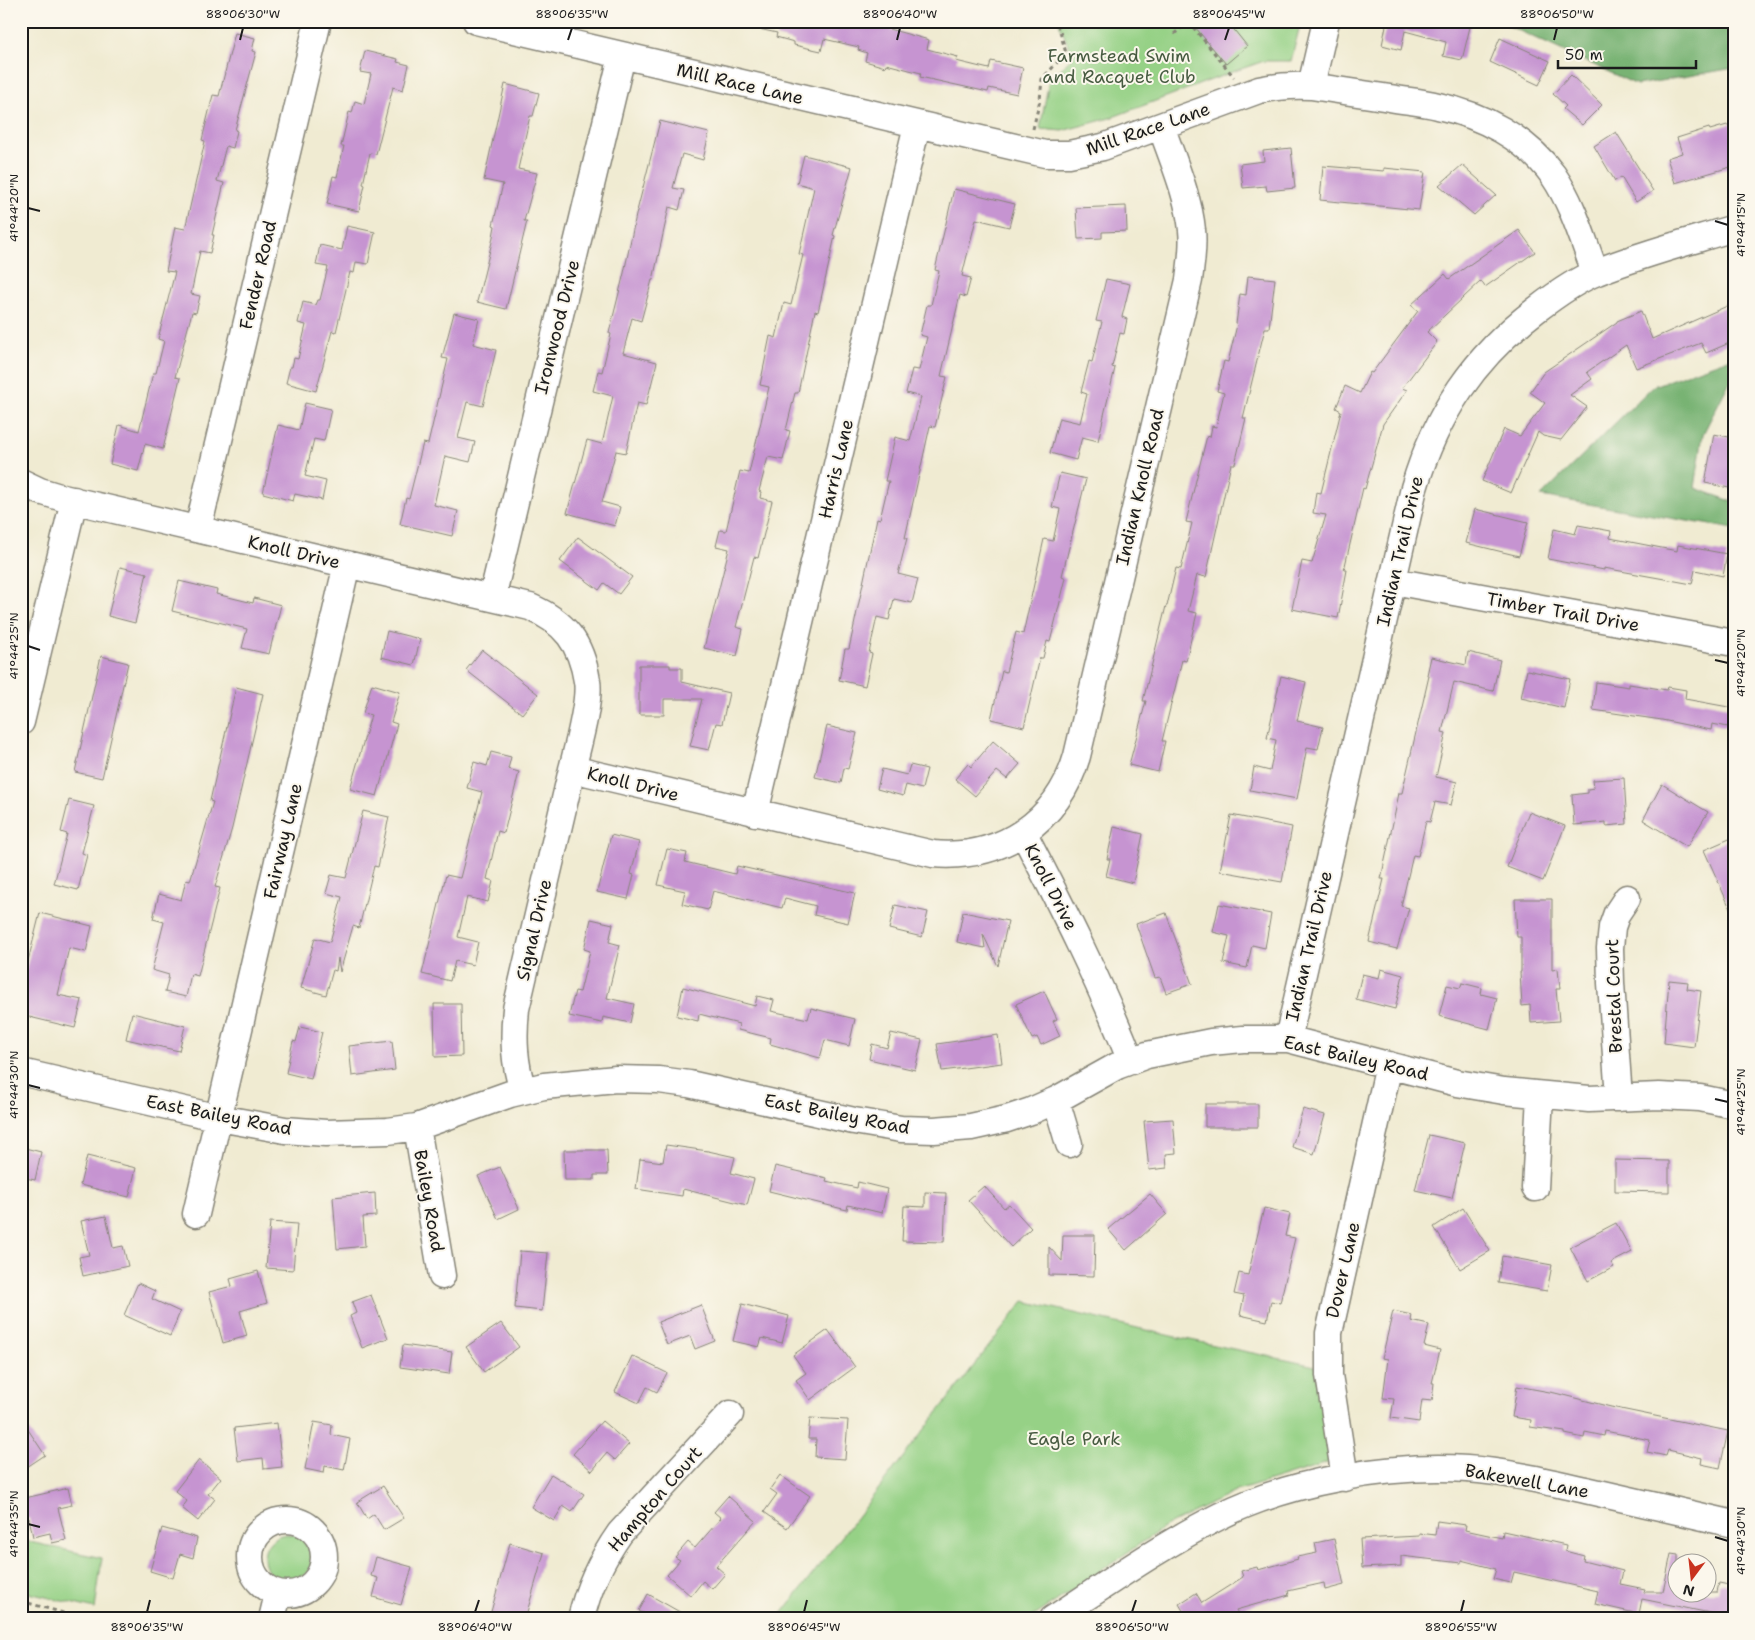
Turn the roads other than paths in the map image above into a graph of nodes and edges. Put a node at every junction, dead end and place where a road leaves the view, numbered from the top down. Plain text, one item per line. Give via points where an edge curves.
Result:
1 (318, 21) edge
2 (476, 21) edge
3 (1326, 21) edge
4 (622, 56) junction
5 (1311, 86) junction
6 (917, 125) junction
7 (1161, 126) junction
8 (1734, 228) edge
9 (1595, 272) junction
10 (21, 482) edge
11 (74, 500) junction
12 (198, 529) junction
13 (347, 564) junction
14 (1393, 581) junction
15 (492, 598) junction
16 (1734, 643) edge
17 (21, 722) edge
18 (572, 769) junction
19 (755, 813) junction
20 (1023, 832) junction
21 (1627, 898) dead end
22 (1288, 1039) junction
23 (1131, 1061) junction
24 (1389, 1065) junction
25 (21, 1072) edge
26 (523, 1091) junction
27 (1540, 1096) junction
28 (1620, 1098) junction
29 (1056, 1100) junction
30 (1734, 1105) edge
31 (219, 1118) junction
32 (417, 1127) junction
33 (1069, 1144) dead end
34 (1535, 1188) dead end
35 (196, 1214) dead end
36 (442, 1276) dead end
37 (730, 1414) dead end
38 (1345, 1478) junction
39 (1734, 1524) edge
40 (1055, 1618) edge
41 (581, 1619) edge

1 - 12 street, Fender Road
2 - 4 street, Mill Race Lane
3 - 5 street
4 - 6 street, Mill Race Lane
4 - 15 street, Ironwood Drive
5 - 7 street, Mill Race Lane via 1259,90
5 - 9 street, Mill Race Lane via 1438,106 1505,131 1528,149 1553,176 1569,204
6 - 7 street, Mill Race Lane via 1045,154 1085,152
6 - 19 street, Harris Lane
7 - 20 street, Indian Knoll Road via 1189,210 1192,254 1189,280 1072,775 1057,800
8 - 9 street, Indian Trail Drive
9 - 14 street, Indian Trail Drive via 1552,297 1515,326 1467,378 1443,414 1414,488
10 - 11 street, Knoll Drive
11 - 12 street, Knoll Drive
11 - 17 street
12 - 13 street, Knoll Drive
13 - 15 street, Knoll Drive
13 - 31 street, Fairway Lane
14 - 16 street, Timber Trail Drive
14 - 22 street, Indian Trail Drive
15 - 18 street, Knoll Drive via 546,614 564,628 578,647 588,682
18 - 19 street, Knoll Drive
18 - 26 street, Signal Drive via 516,1008 513,1034 515,1061
19 - 20 street, Knoll Drive via 945,855 994,848
20 - 23 street, Knoll Drive via 1106,999
21 - 28 street, Brestal Court via 1612,927 1610,948
22 - 23 street, East Bailey Road via 1211,1042
22 - 24 street, East Bailey Road
23 - 29 street, East Bailey Road
24 - 27 street, East Bailey Road via 1457,1083
24 - 38 street, Dover Lane via 1329,1333 1329,1375
25 - 31 street, East Bailey Road
26 - 29 street, East Bailey Road via 616,1079 659,1080 716,1089 854,1121 901,1129 934,1130 1007,1120
26 - 32 street, East Bailey Road
27 - 28 street, East Bailey Road
27 - 34 street
28 - 30 street, East Bailey Road via 1700,1098
29 - 33 street
31 - 32 street, East Bailey Road via 285,1130 326,1133
31 - 35 street
32 - 36 street, Bailey Road
37 - 41 street, Hampton Court via 620,1533 593,1579
38 - 39 street, Bakewell Lane via 1424,1469 1490,1471
38 - 40 street, Bakewell Lane via 1304,1485 1220,1516 1154,1553

